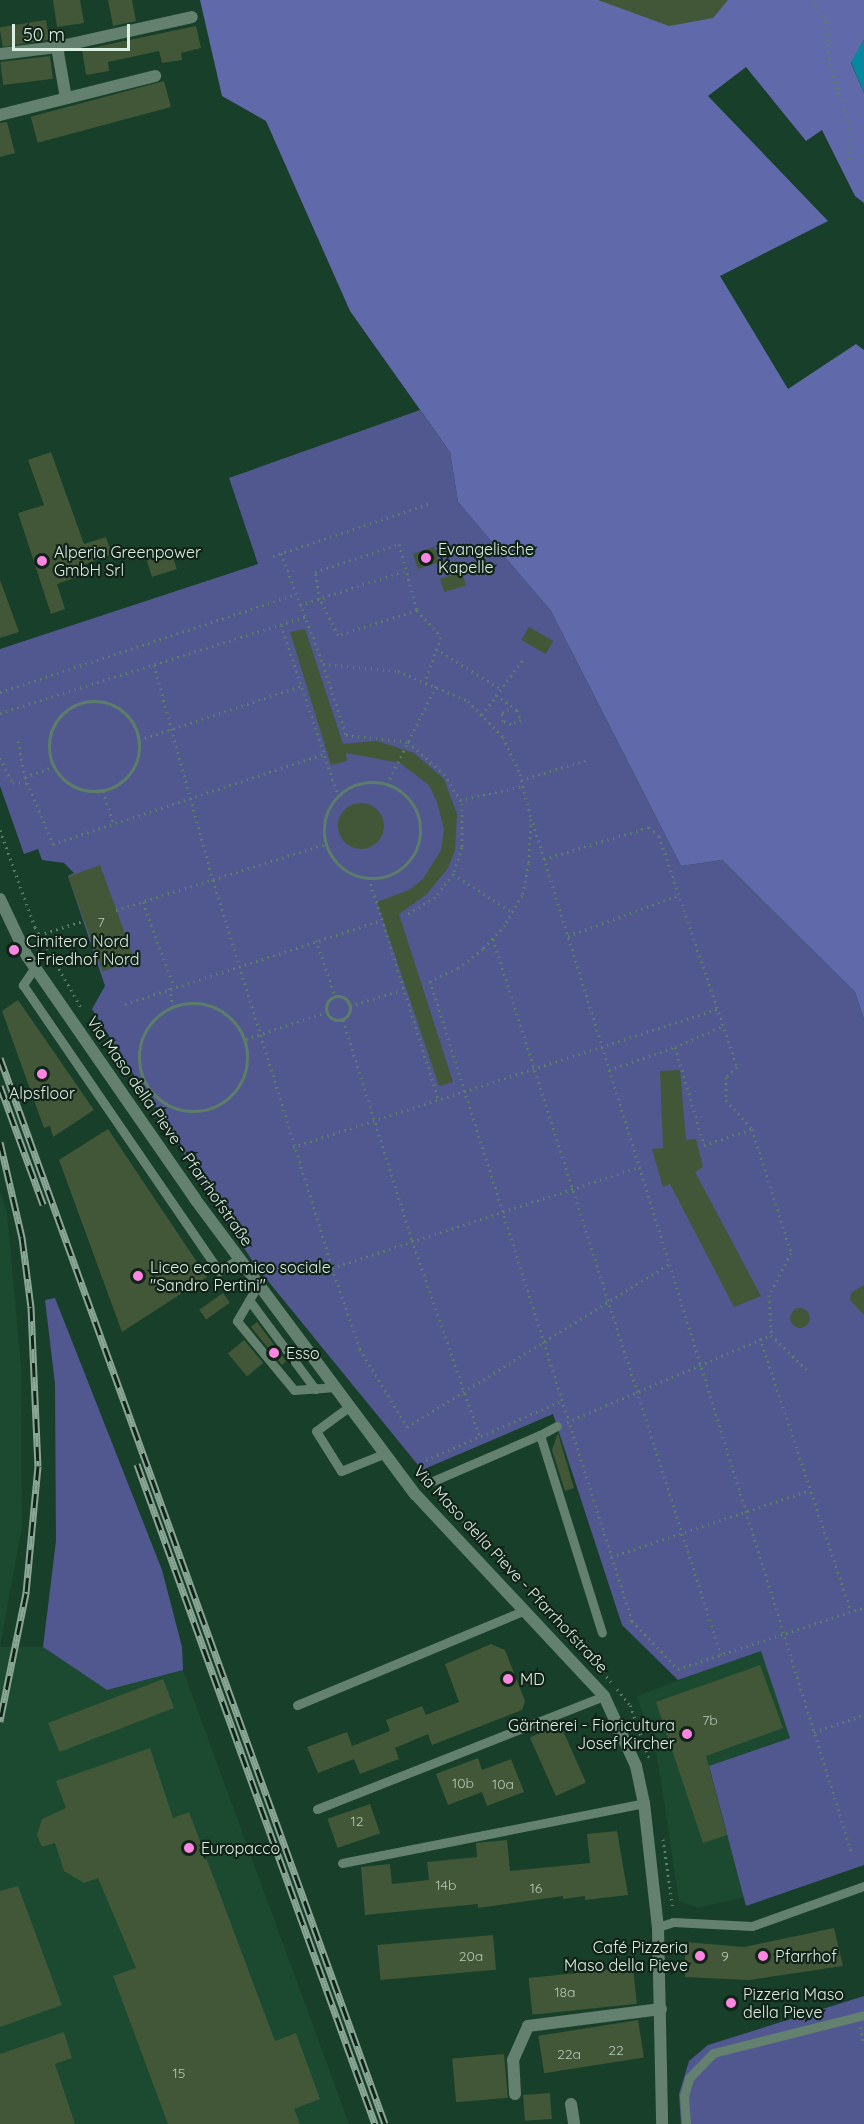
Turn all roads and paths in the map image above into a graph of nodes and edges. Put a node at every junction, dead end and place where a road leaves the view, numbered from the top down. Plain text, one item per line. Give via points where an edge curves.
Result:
1 (812, 0) edge
2 (192, 17) dead end
3 (57, 47) junction
4 (0, 54) edge
5 (155, 76) dead end
6 (66, 98) junction
7 (0, 115) edge
8 (849, 162) dead end
9 (431, 503) dead end
10 (281, 553) junction
11 (273, 556) dead end
12 (404, 571) junction
13 (296, 594) junction
14 (320, 599) junction
15 (300, 605) junction
16 (417, 610) junction
17 (305, 617) junction
18 (281, 625) junction
19 (436, 649) junction
20 (524, 658) dead end
21 (154, 664) junction
22 (323, 664) junction
23 (424, 681) junction
24 (301, 686) junction
25 (436, 686) junction
26 (501, 689) junction
27 (0, 692) edge
28 (496, 695) junction
29 (509, 710) dead end
30 (0, 713) edge
31 (482, 715) junction
32 (172, 729) junction
33 (139, 740) junction
34 (18, 741) dead end
35 (408, 742) junction
36 (324, 754) junction
37 (0, 758) edge
38 (590, 759) dead end
39 (54, 767) junction
40 (25, 777) junction
41 (521, 780) junction
42 (28, 783) junction
43 (387, 784) junction
44 (523, 786) junction
45 (103, 791) junction
46 (338, 795) junction
47 (192, 798) junction
48 (460, 800) junction
49 (531, 819) junction
50 (114, 824) junction
51 (325, 844) junction
52 (544, 859) junction
53 (453, 874) junction
54 (369, 878) junction
55 (213, 880) junction
56 (677, 896) junction
57 (0, 899) edge
58 (143, 902) junction
59 (116, 910) dead end
60 (512, 912) junction
61 (405, 916) dead end
62 (83, 921) dead end
63 (379, 921) junction
64 (39, 935) dead end
65 (568, 936) junction
66 (493, 938) junction
67 (316, 940) junction
68 (238, 965) junction
69 (35, 967) junction
70 (174, 987) junction
71 (169, 988) junction
72 (402, 990) junction
73 (335, 996) junction
74 (124, 1004) dead end
75 (173, 1006) junction
76 (350, 1006) junction
77 (718, 1009) junction
78 (326, 1012) junction
79 (343, 1020) junction
80 (723, 1026) junction
81 (260, 1036) junction
82 (246, 1040) junction
83 (602, 1046) junction
84 (675, 1047) junction
85 (534, 1067) junction
86 (609, 1070) junction
87 (464, 1089) junction
88 (438, 1098) junction
89 (130, 1104) junction
90 (112, 1116) junction
91 (375, 1120) junction
92 (752, 1129) junction
93 (293, 1148) junction
94 (639, 1167) junction
95 (573, 1191) junction
96 (502, 1210) junction
97 (412, 1240) junction
98 (240, 1258) junction
99 (669, 1264) junction
100 (332, 1268) junction
101 (259, 1283) junction
102 (249, 1300) junction
103 (609, 1301) junction
104 (771, 1335) junction
105 (759, 1338) junction
106 (543, 1341) junction
107 (700, 1364) junction
108 (809, 1372) dead end
109 (336, 1387) junction
110 (315, 1389) junction
111 (637, 1390) junction
112 (464, 1392) junction
113 (562, 1401) junction
114 (351, 1406) junction
115 (568, 1422) junction
116 (557, 1426) joint
117 (540, 1434) junction
118 (480, 1437) junction
119 (386, 1453) junction
120 (426, 1460) dead end
121 (426, 1484) dead end
122 (810, 1490) junction
123 (746, 1513) junction
124 (683, 1535) junction
125 (611, 1557) junction
126 (864, 1607) edge
127 (525, 1610) junction
128 (851, 1611) junction
129 (602, 1633) dead end
130 (783, 1633) junction
131 (721, 1655) junction
132 (604, 1696) junction
133 (297, 1705) dead end
134 (864, 1715) edge
135 (814, 1732) junction
136 (644, 1803) junction
137 (317, 1809) dead end
138 (852, 1854) dead end
139 (342, 1863) dead end
140 (864, 1887) edge
141 (658, 1927) junction
142 (661, 2009) junction
143 (860, 2016) edge
144 (864, 2044) edge
145 (515, 2094) dead end
146 (571, 2104) dead end
147 (574, 2124) edge
148 (662, 2124) edge
149 (686, 2124) edge

1 - 8 path via 825,21 830,64 852,134
2 - 3 street
3 - 4 street
3 - 6 street
5 - 6 street
6 - 7 street
9 - 10 path
10 - 11 path
10 - 13 path
12 - 14 path
12 - 14 path via 399,544 315,572
12 - 16 path
13 - 15 path
13 - 27 path
14 - 15 path
14 - 16 path via 338,635
15 - 17 path
16 - 19 path via 441,637
17 - 18 path
17 - 22 path
18 - 21 path
18 - 24 path
19 - 23 path
19 - 26 path
20 - 26 path
21 - 30 path
21 - 32 path
22 - 23 path via 398,671
22 - 35 path via 346,735
23 - 25 path
24 - 32 path
24 - 36 path
25 - 31 path via 468,700
25 - 35 path
26 - 28 path
28 - 29 path via 518,710 521,720 511,724 502,721 502,712
28 - 31 path
31 - 41 path via 503,736
32 - 33 path
32 - 47 path
33 - 39 path via 130,720 115,706 101,702 74,706 53,726 49,754
33 - 45 path via 134,766 127,777
34 - 40 path
35 - 43 path
35 - 48 path via 444,774
36 - 46 path
36 - 47 path
37 - 42 path via 13,783
38 - 41 path
39 - 40 path
39 - 45 path via 75,788
40 - 42 path
41 - 44 path
42 - 50 path via 53,844
43 - 46 path via 361,783
43 - 54 path via 411,802 418,816 417,846 398,870
44 - 48 path
44 - 49 path
45 - 50 path
46 - 51 path via 325,818
47 - 50 path
47 - 55 path
48 - 53 path via 464,835
49 - 52 path
49 - 60 path via 530,863 522,896
51 - 54 path via 342,868
51 - 55 path
52 - 56 path via 649,827 659,836
52 - 65 path
53 - 60 path
53 - 61 path via 435,897
54 - 63 path
55 - 58 path
55 - 68 path
56 - 65 path
56 - 77 path
57 - 69 street, Via Maso della Pieve - Pfarrhofstraße
58 - 59 path
58 - 70 path
60 - 66 path
62 - 64 path
63 - 67 path
63 - 72 path
65 - 83 path
66 - 85 path
66 - 87 path via 458,968 429,981
67 - 68 path
67 - 73 path
68 - 70 path
68 - 81 path
69 - 89 street, Via Maso della Pieve - Pfarrhofstraße
69 - 90 lane via 23,985
70 - 71 path
71 - 74 path
71 - 75 path
72 - 76 path
72 - 88 path
73 - 76 path via 343,997
73 - 78 path via 328,1001
75 - 82 path via 191,1002 225,1012
75 - 82 path via 146,1029 139,1065 145,1082 171,1107 207,1110 224,1102 245,1075
76 - 79 path
77 - 80 path
77 - 83 path
78 - 79 path via 331,1019
78 - 81 path
79 - 91 path
80 - 84 path
80 - 92 path via 737,1067 726,1077 726,1100
81 - 82 path
81 - 93 path
83 - 85 path
83 - 86 path
84 - 86 path
84 - 92 path via 704,1145
85 - 87 path
85 - 95 path
86 - 94 path
87 - 88 path
87 - 96 path
88 - 91 path
89 - 90 lane
89 - 98 street, Via Maso della Pieve - Pfarrhofstraße
90 - 98 lane via 219,1271
91 - 93 path
91 - 97 path
92 - 104 path via 791,1252 769,1295
93 - 100 path
94 - 95 path
94 - 99 path
95 - 96 path
95 - 103 path
96 - 97 path
96 - 106 path
97 - 100 path
97 - 112 path
98 - 101 street, Via Maso della Pieve - Pfarrhofstraße
99 - 103 path
99 - 107 path
100 - 112 path via 360,1349 407,1427
101 - 102 lane
101 - 109 street, Via Maso della Pieve - Pfarrhofstraße
102 - 110 lane
102 - 110 lane via 237,1321 294,1390
103 - 106 path
103 - 111 path
104 - 105 path
104 - 108 path
105 - 107 path
105 - 122 path
106 - 112 path
106 - 113 path
107 - 111 path
107 - 123 path
109 - 110 lane
109 - 114 street, Via Maso della Pieve - Pfarrhofstraße
111 - 115 path
111 - 124 path
112 - 118 path
113 - 115 path
113 - 118 path
114 - 119 street, Via Maso della Pieve - Pfarrhofstraße
114 - 119 lane via 316,1431 341,1471
115 - 116 path
115 - 125 path
116 - 117 lane
117 - 121 lane
117 - 129 lane
118 - 120 path
119 - 127 street, Via Maso della Pieve - Pfarrhofstraße via 416,1495
122 - 123 path
122 - 128 path
123 - 124 path
123 - 130 path
124 - 125 path
124 - 131 path
125 - 131 path via 632,1621 678,1669
126 - 128 path
127 - 132 street, Via Maso della Pieve - Pfarrhofstraße
127 - 133 lane
128 - 130 path
130 - 131 path
130 - 135 path
132 - 136 street, Via Maso della Pieve - Pfarrhofstraße via 636,1766
132 - 137 lane
134 - 135 path
135 - 138 path
136 - 139 lane
136 - 141 street, Via Maso della Pieve - Pfarrhofstraße
140 - 141 lane via 752,1926 673,1922
141 - 142 street, Via Maso della Pieve - Pfarrhofstraße
142 - 145 street via 528,2026 513,2060
142 - 148 street, Via Maso della Pieve - Pfarrhofstraße
143 - 144 path
143 - 149 lane via 713,2053 688,2078 684,2096
146 - 147 street

